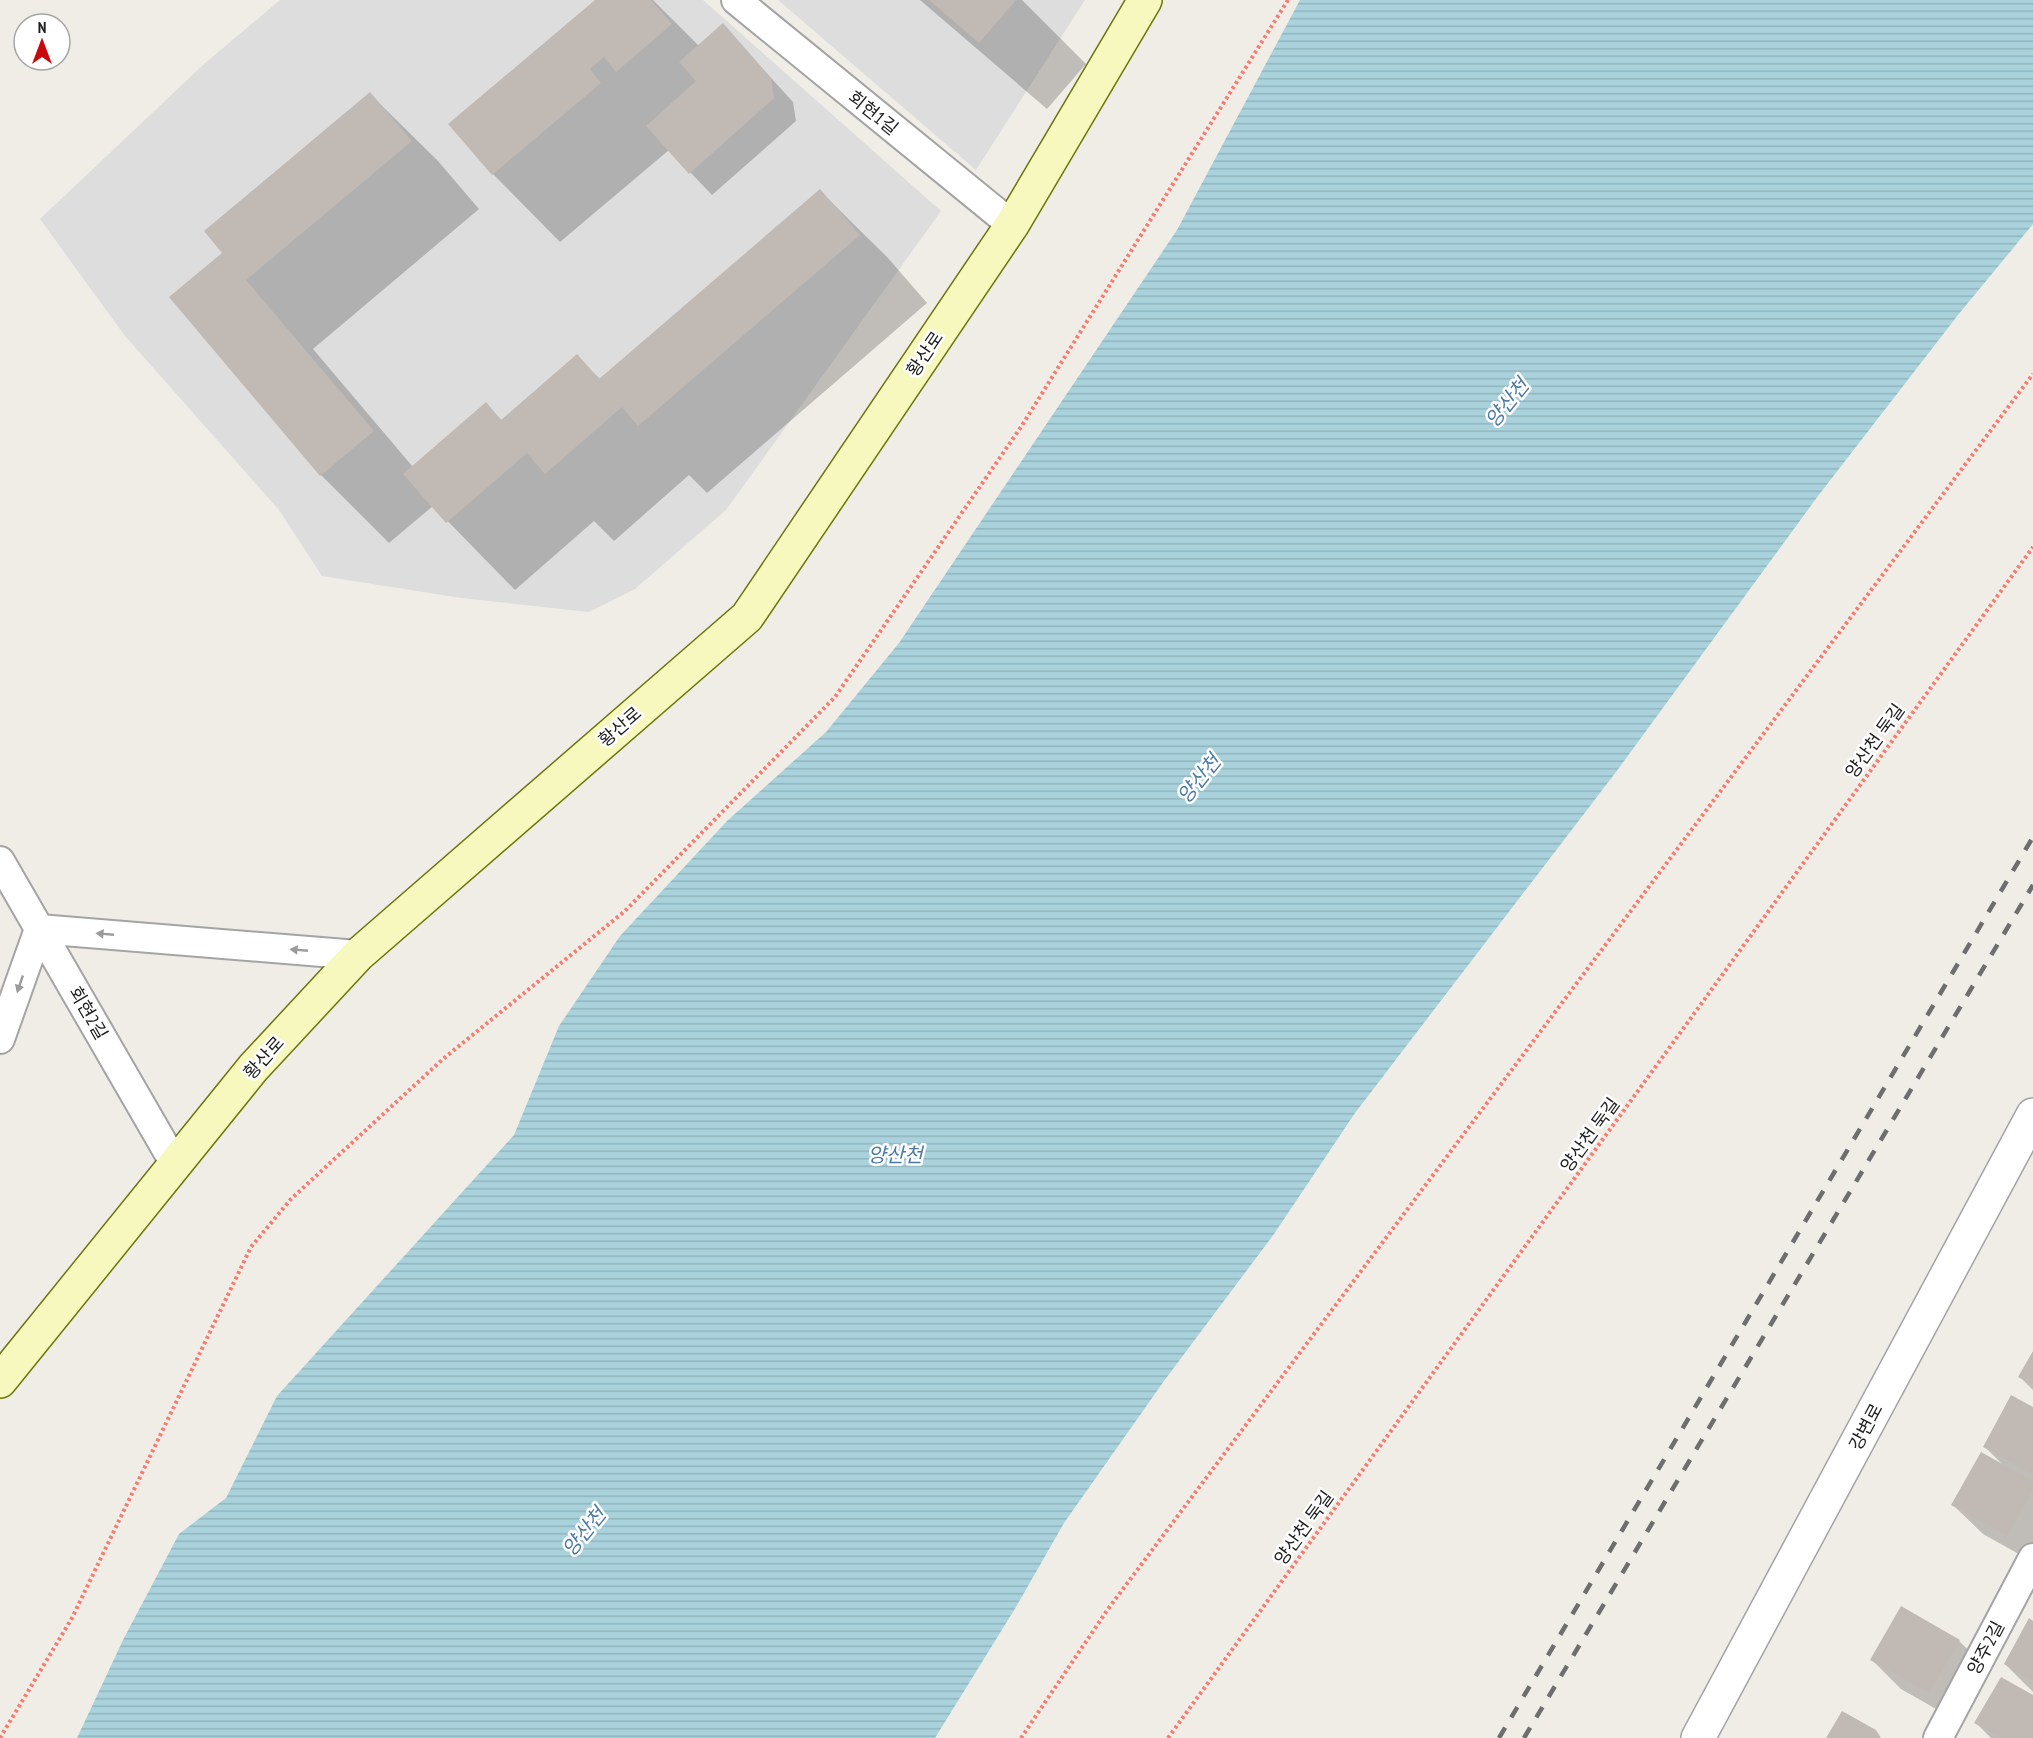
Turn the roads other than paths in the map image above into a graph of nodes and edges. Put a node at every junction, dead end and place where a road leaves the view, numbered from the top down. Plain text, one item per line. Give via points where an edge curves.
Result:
1 (736, 0) edge
2 (1145, 0) edge
3 (1012, 225) junction
4 (0, 861) edge
5 (39, 929) junction
6 (358, 955) junction
7 (0, 1040) edge
8 (2033, 1115) edge
9 (176, 1164) junction
10 (0, 1381) edge
11 (2033, 1558) edge
12 (1698, 1738) edge
13 (1938, 1738) edge

1 - 3 street, 회현1길
2 - 3 main road, 황산로
3 - 6 main road, 황산로 via 747,617
4 - 5 street, 회현2길
6 -> 5 street
5 -> 7 street
5 - 9 street, 회현2길
6 - 9 main road, 황산로 via 253,1068
8 - 12 street, 강변로
9 - 10 main road, 황산로
11 - 13 street, 양주2길

